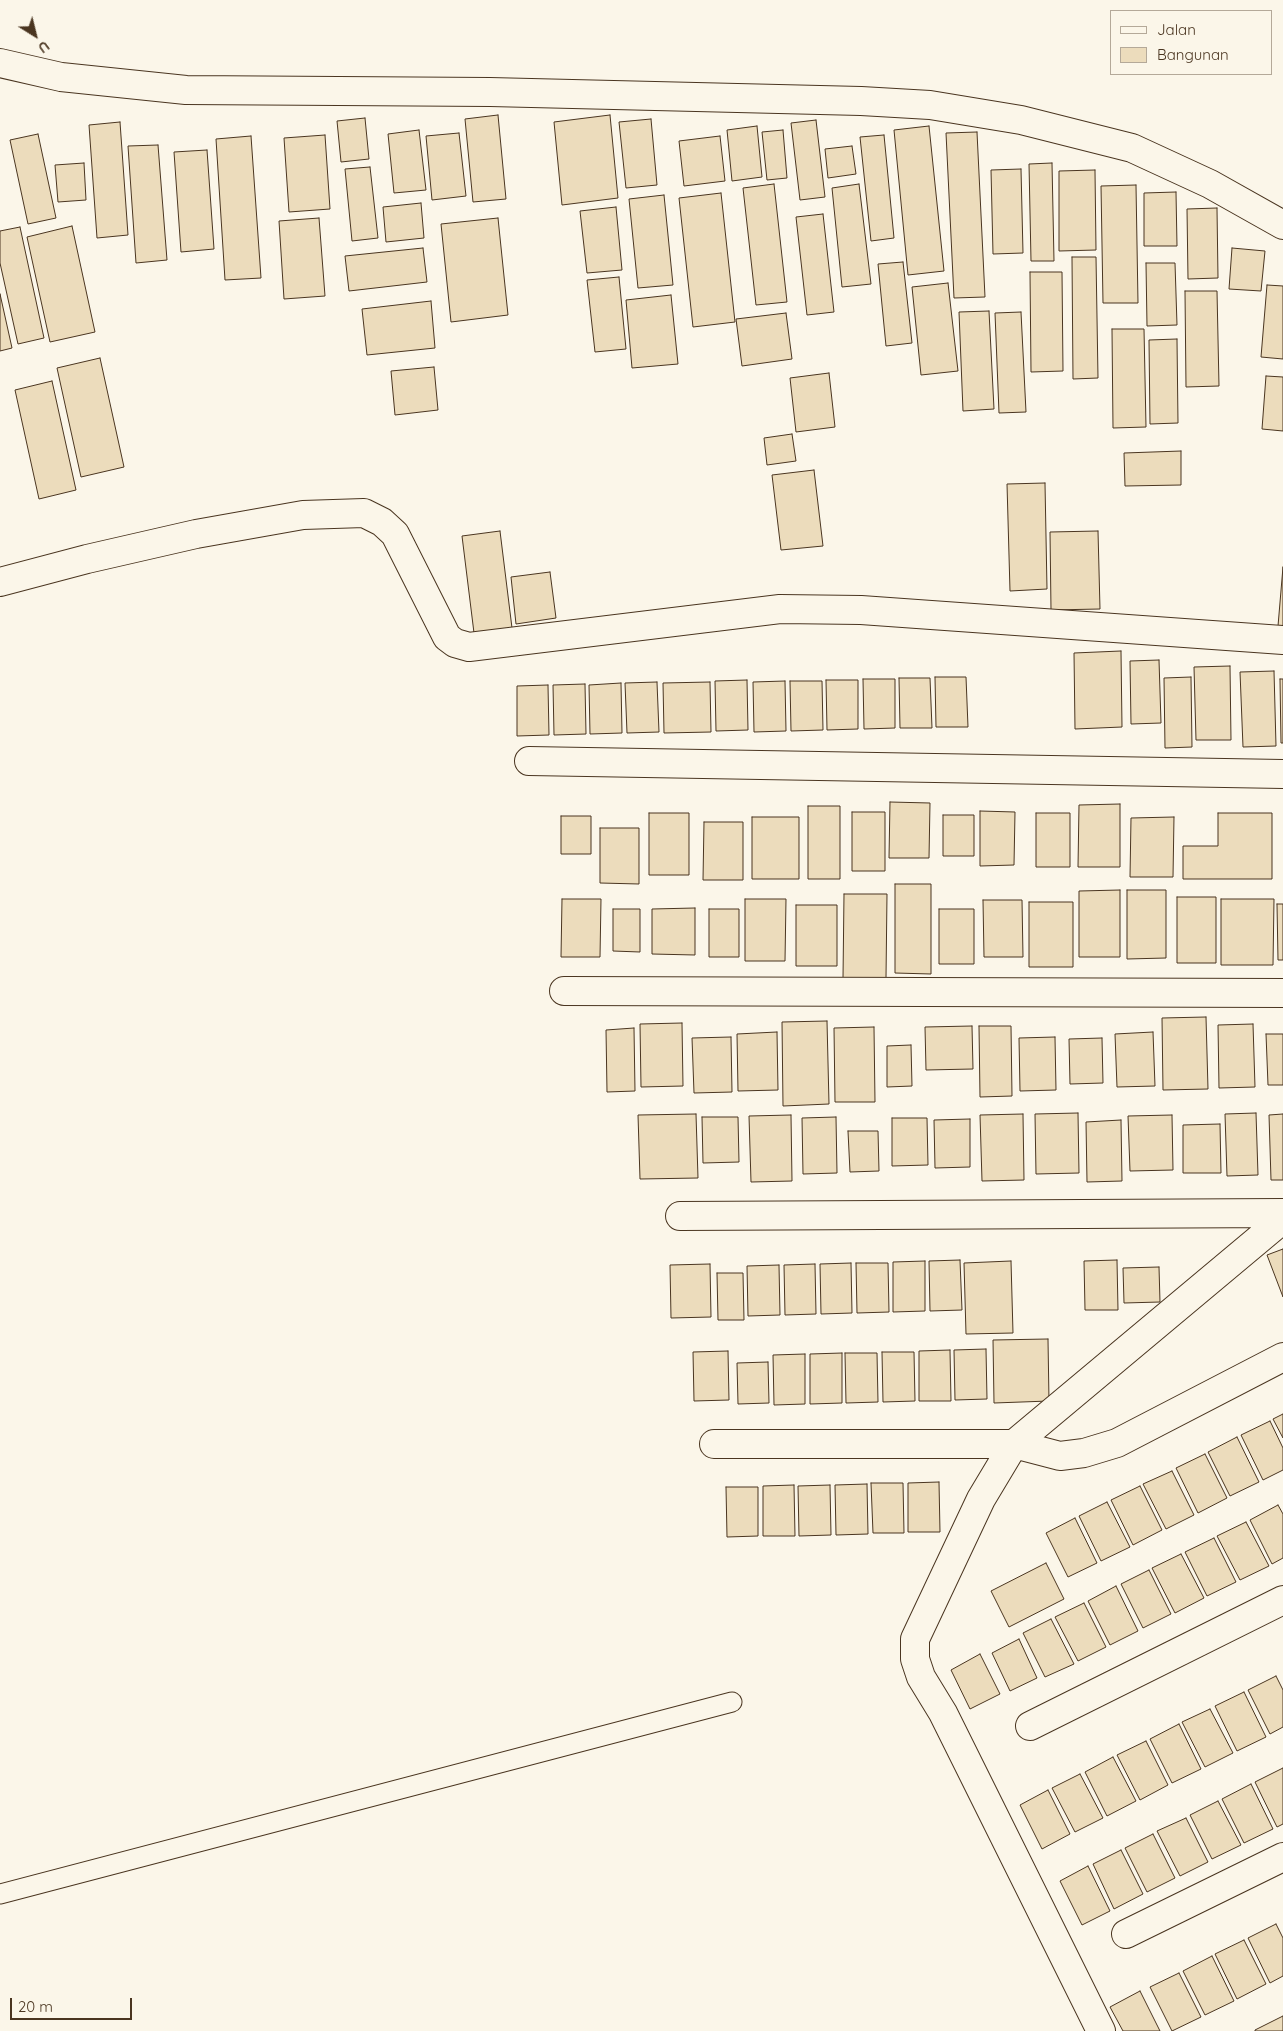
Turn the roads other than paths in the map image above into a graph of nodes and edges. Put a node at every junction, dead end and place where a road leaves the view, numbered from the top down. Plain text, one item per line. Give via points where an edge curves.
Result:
1 (0, 63) edge
2 (1283, 225) edge
3 (0, 582) edge
4 (1283, 640) edge
5 (529, 762) dead end
6 (1283, 774) edge
7 (564, 991) dead end
8 (1283, 993) edge
9 (1283, 1213) edge
10 (680, 1216) dead end
11 (1283, 1219) edge
12 (1283, 1357) edge
13 (714, 1444) dead end
14 (1014, 1444) junction
15 (1283, 1600) edge
16 (732, 1702) dead end
17 (1030, 1726) dead end
18 (1283, 1857) edge
19 (0, 1894) edge
20 (1126, 1934) dead end
21 (1101, 2031) edge

1 - 2 street via 61,77 186,90 528,93 930,105 1021,120 1132,148 1210,184
3 - 4 street via 196,534 303,515 364,513 382,522 395,534 447,637 454,643 469,647 780,609 862,610
5 - 6 street
7 - 8 street
9 - 10 street
11 - 14 street
12 - 14 street via 1117,1443 1060,1456
13 - 14 street
14 - 21 street via 981,1499 920,1626 915,1639 915,1659 921,1677 943,1713
15 - 17 street
16 - 19 lane
18 - 20 street

